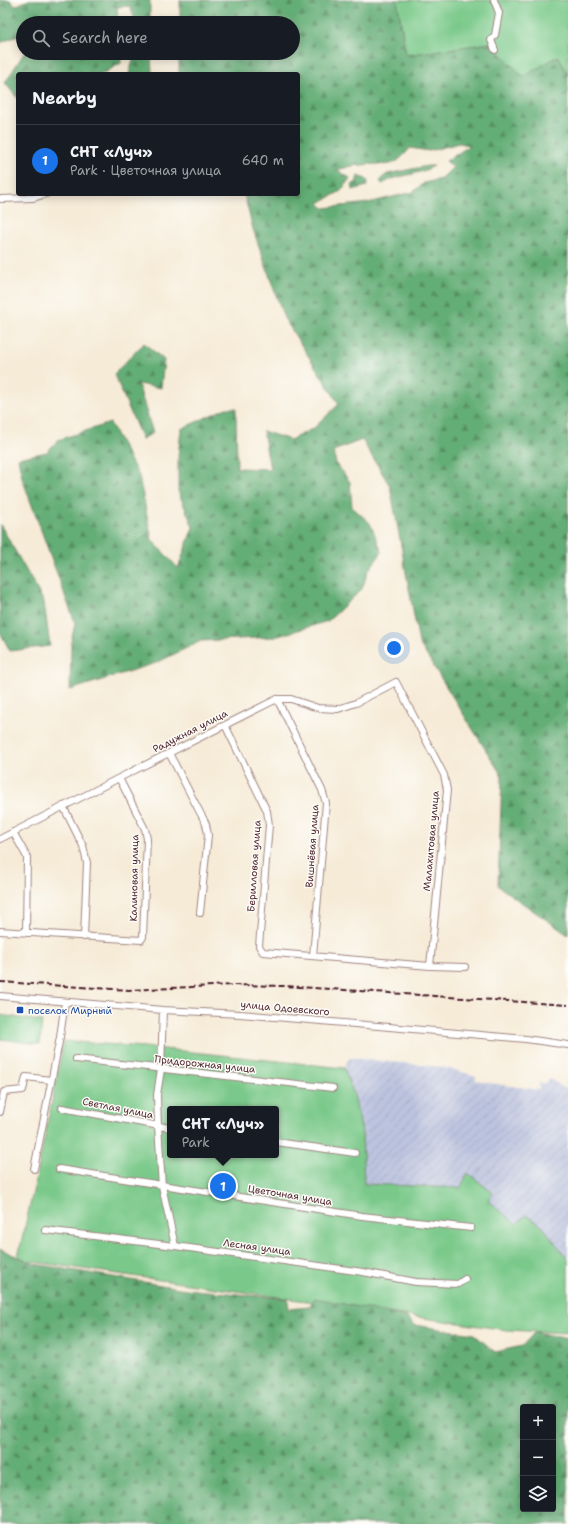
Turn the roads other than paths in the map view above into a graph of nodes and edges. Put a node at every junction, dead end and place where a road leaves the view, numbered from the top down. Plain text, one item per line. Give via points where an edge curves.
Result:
1 (494, 0) edge
2 (496, 50) dead end
3 (40, 196) edge
4 (0, 199) edge
5 (277, 699) junction
6 (224, 725) junction
7 (169, 753) junction
8 (119, 778) junction
9 (63, 806) junction
10 (13, 832) junction
11 (0, 839) edge
12 (200, 913) dead end
13 (0, 931) edge
14 (26, 934) junction
15 (84, 937) junction
16 (313, 956) junction
17 (430, 966) junction
18 (465, 967) dead end
19 (0, 996) edge
20 (65, 1002) junction
21 (163, 1010) junction
22 (568, 1044) edge
23 (76, 1059) dead end
24 (161, 1069) junction
25 (51, 1080) junction
26 (332, 1088) dead end
27 (62, 1108) dead end
28 (0, 1112) edge
29 (158, 1126) junction
30 (167, 1128) edge
31 (279, 1142) edge
32 (355, 1153) dead end
33 (34, 1169) dead end
34 (60, 1169) dead end
35 (162, 1186) junction
36 (471, 1228) dead end
37 (45, 1230) dead end
38 (175, 1246) junction
39 (465, 1279) dead end

1 - 2 street via 499,13 495,35 491,40
3 - 4 street
5 - 6 street, Радужная улица
5 - 16 street, Вишнёвая улица via 326,803
5 - 17 street, Малахитовая улица via 291,699 318,708 338,709 356,703 396,682 444,775 447,790
6 - 7 street, Радужная улица
6 - 16 street, Берилловая улица via 268,811 259,946 262,952
7 - 8 street, Радужная улица
7 - 12 street via 206,824 208,835
8 - 9 street, Радужная улица
8 - 15 street, Калиновая улица via 145,829 143,937 141,940
9 - 10 street, Радужная улица
9 - 15 street via 83,846 87,863
10 - 11 street, Радужная улица
10 - 14 street via 27,857
13 - 14 street
14 - 15 street
16 - 17 street
17 - 18 street
19 - 20 street, улица Одоевского
20 - 21 street, улица Одоевского
20 - 25 street
21 - 22 street, улица Одоевского via 240,1014
21 - 24 street
23 - 24 street, Придорожная улица
24 - 26 street, Придорожная улица
24 - 29 street via 157,1095
25 - 28 street via 26,1077 23,1090 4,1092
25 - 33 street
27 - 29 street, Светлая улица
29 - 30 street, Светлая улица
29 - 35 street
31 - 32 street
34 - 35 street, Цветочная улица
35 - 36 street, Цветочная улица via 362,1216
35 - 38 street
37 - 38 street, Лесная улица
38 - 39 street, Лесная улица via 363,1272 416,1282 458,1284

